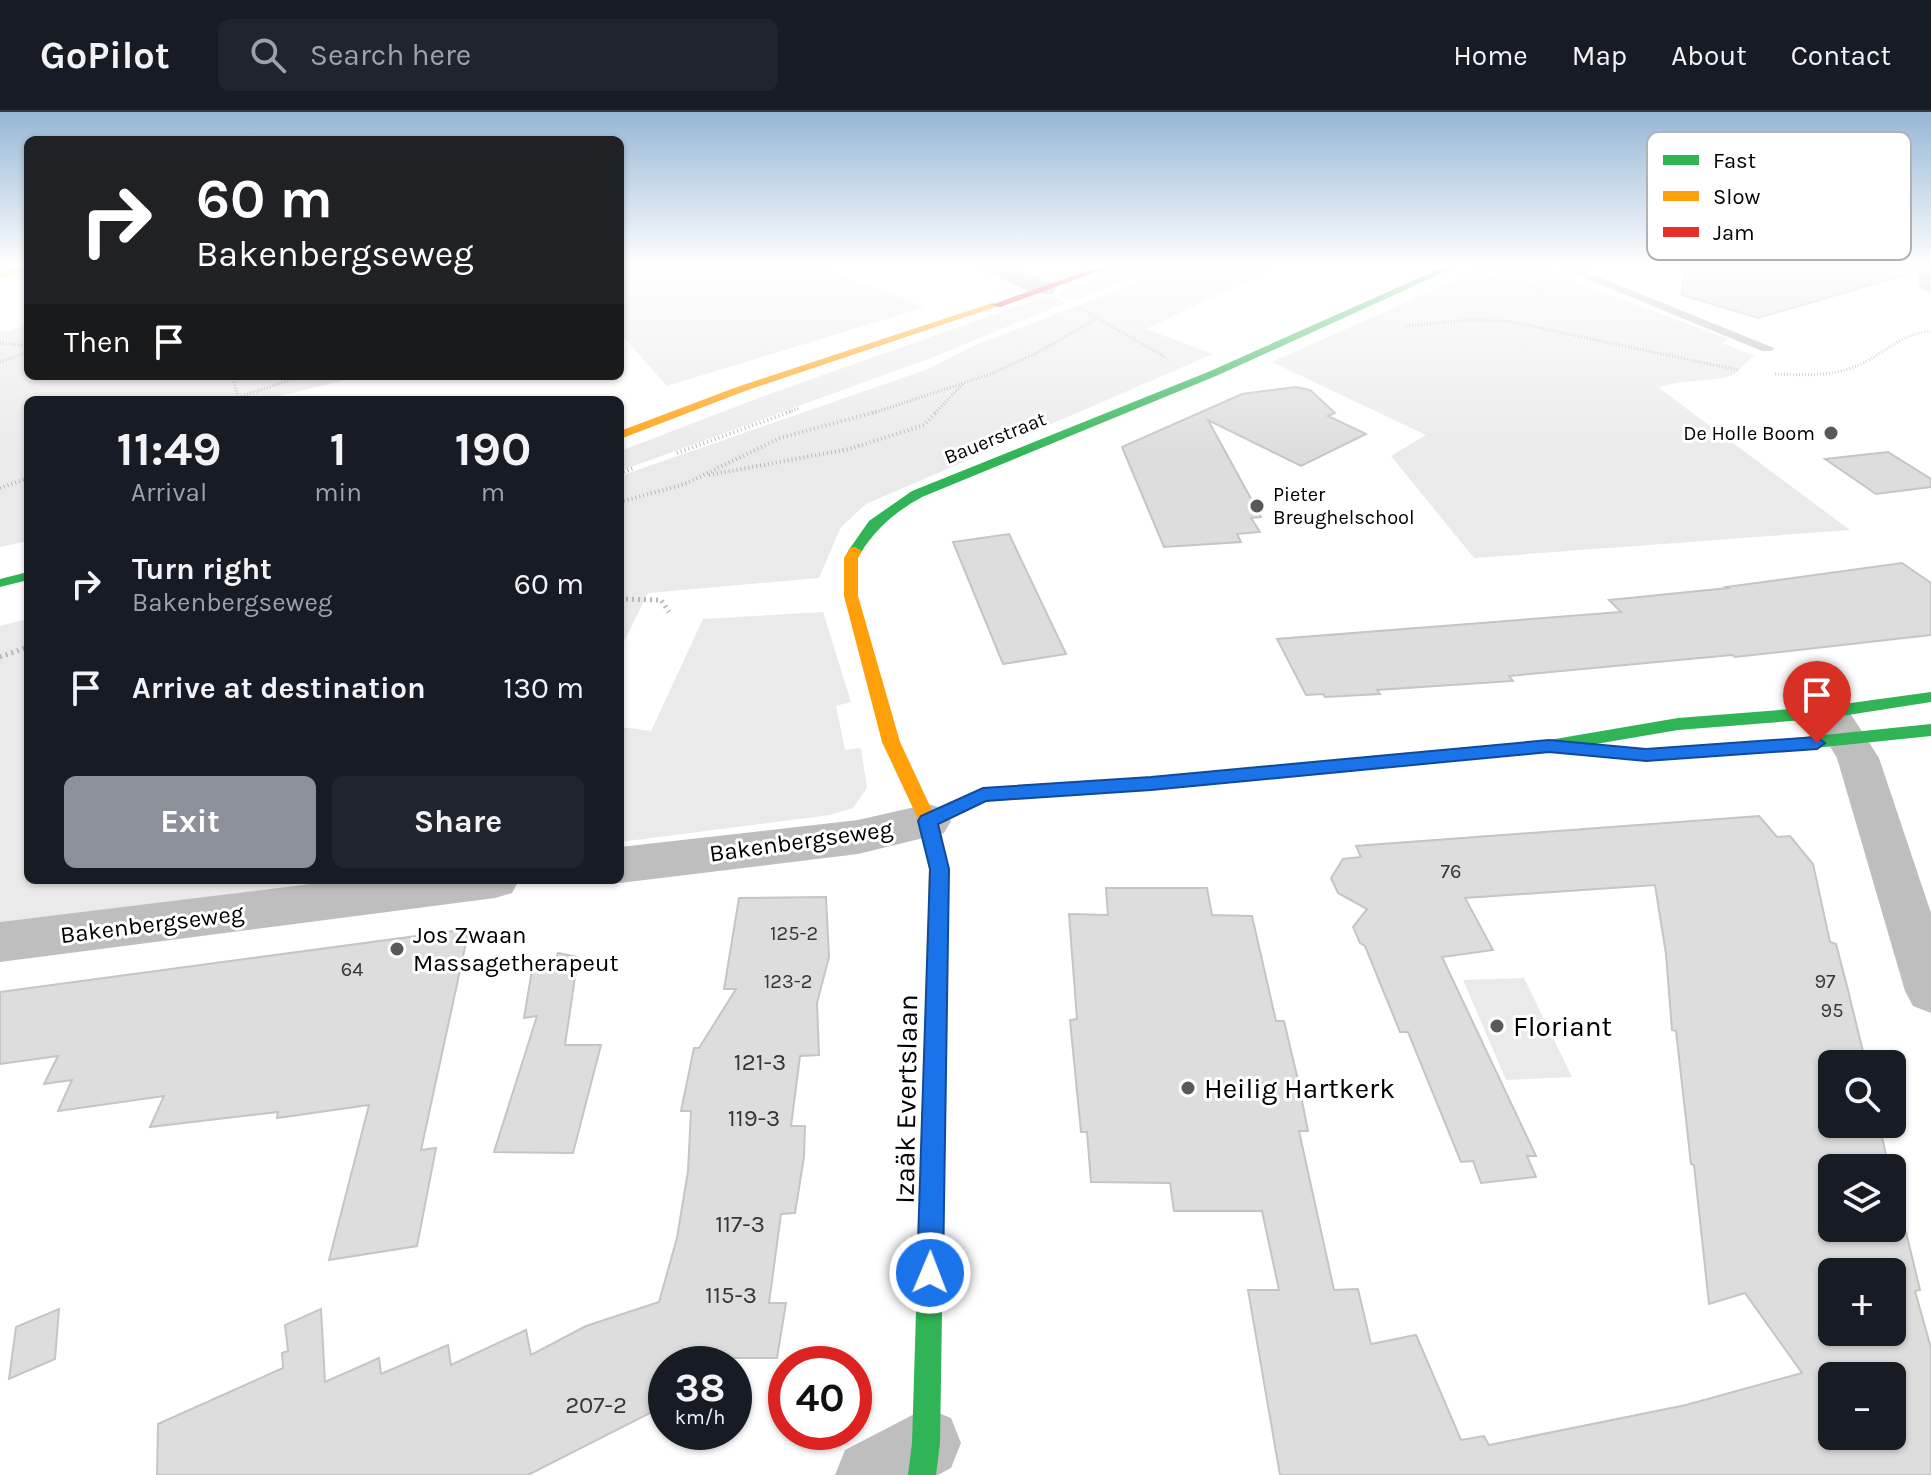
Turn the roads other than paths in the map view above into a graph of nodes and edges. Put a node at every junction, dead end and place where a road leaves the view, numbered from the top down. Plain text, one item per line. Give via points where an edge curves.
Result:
1 (926, 329) edge
2 (1310, 329) edge
3 (1718, 329) edge
4 (1767, 348) dead end
5 (679, 411) junction
6 (624, 423) edge
7 (624, 433) edge
8 (24, 577) edge
9 (0, 583) edge
10 (1931, 697) edge
11 (1838, 727) junction
12 (1931, 730) edge
13 (1549, 746) junction
14 (1755, 748) dead end
15 (1618, 752) dead end
16 (928, 821) junction
17 (624, 865) edge
18 (463, 884) edge
19 (0, 942) edge
20 (1931, 991) edge
21 (906, 1464) edge

1 - 5 street
2 - 16 street, Bauerstraat via 917,494 883,513 863,534 851,558 851,596 891,742
3 - 4 lane
5 - 6 street
5 - 7 street
8 - 9 street
10 - 11 street, Bakenbergseweg
11 - 12 street, Bakenbergseweg
11 - 13 street, Bakenbergseweg via 1678,724
11 - 14 street, Bakenbergseweg
11 - 20 street via 1858,758
13 - 15 street, Bakenbergseweg
13 - 16 street, Bakenbergseweg via 983,795
16 - 17 street, Bakenbergseweg via 858,837
16 - 21 street, Izaäk Evertslaan via 939,869
18 - 19 street, Bakenbergseweg

